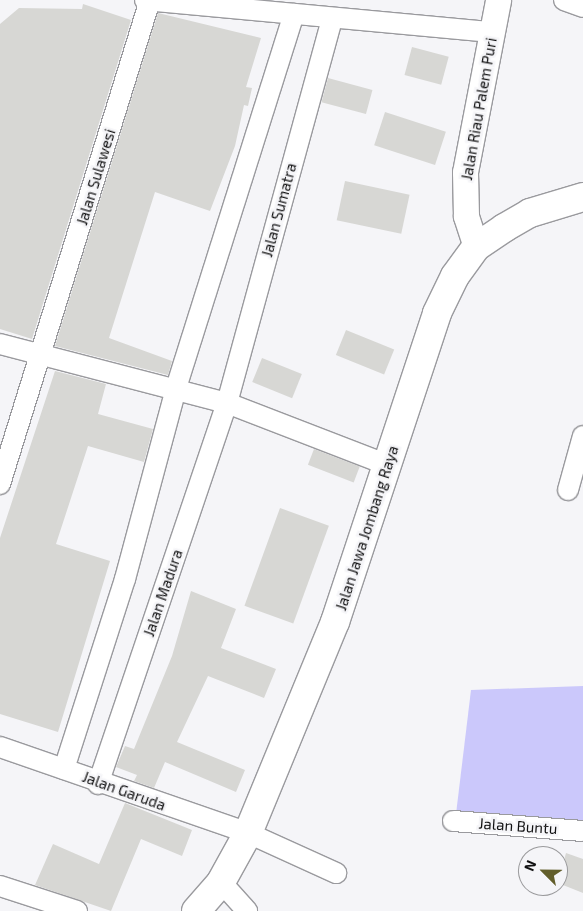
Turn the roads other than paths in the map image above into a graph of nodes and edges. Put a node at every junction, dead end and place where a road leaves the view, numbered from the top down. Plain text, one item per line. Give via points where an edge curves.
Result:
1 (145, 0) edge
2 (150, 0) edge
3 (498, 0) edge
4 (564, 0) edge
5 (264, 6) edge
6 (583, 7) edge
7 (294, 14) junction
8 (332, 18) junction
9 (492, 32) junction
10 (583, 197) edge
11 (476, 247) junction
12 (0, 344) edge
13 (41, 354) junction
14 (176, 388) junction
15 (227, 403) junction
16 (583, 436) edge
17 (388, 464) junction
18 (0, 484) edge
19 (568, 490) dead end
20 (0, 747) edge
21 (64, 769) junction
22 (98, 784) junction
23 (453, 821) dead end
24 (583, 831) edge
25 (248, 833) junction
26 (336, 873) dead end
27 (221, 882) junction
28 (0, 886) edge
29 (77, 911) edge
30 (196, 911) edge
31 (248, 911) edge

1 - 2 street
2 - 5 street
2 - 13 street, Jalan Sulawesi
3 - 9 street, Jalan Riau Palem Puri
4 - 6 street
5 - 7 street
7 - 8 street
7 - 14 street
8 - 9 street
8 - 15 street, Jalan Sumatra
9 - 11 street, Jalan Riau Palem Puri via 465,172 466,216
10 - 11 main road, Jalan Jawa Jombang Raya via 530,213
11 - 17 main road, Jalan Jawa Jombang Raya via 437,313
12 - 13 street
13 - 14 street
13 - 18 street, Jalan Sulawesi
14 - 15 street
14 - 21 street via 125,579
15 - 17 street
15 - 22 street, Jalan Madura
16 - 19 street
17 - 25 main road, Jalan Jawa Jombang Raya via 336,622
20 - 21 street, Jalan Garuda
21 - 22 street, Jalan Garuda
22 - 25 street, Jalan Garuda
23 - 24 street, Jalan Buntu
25 - 26 street, Jalan Garuda
25 - 27 main road, Jalan Jawa Jombang Raya
27 - 30 main road, Jalan Jawa Jombang Raya
27 - 31 street
28 - 29 street

